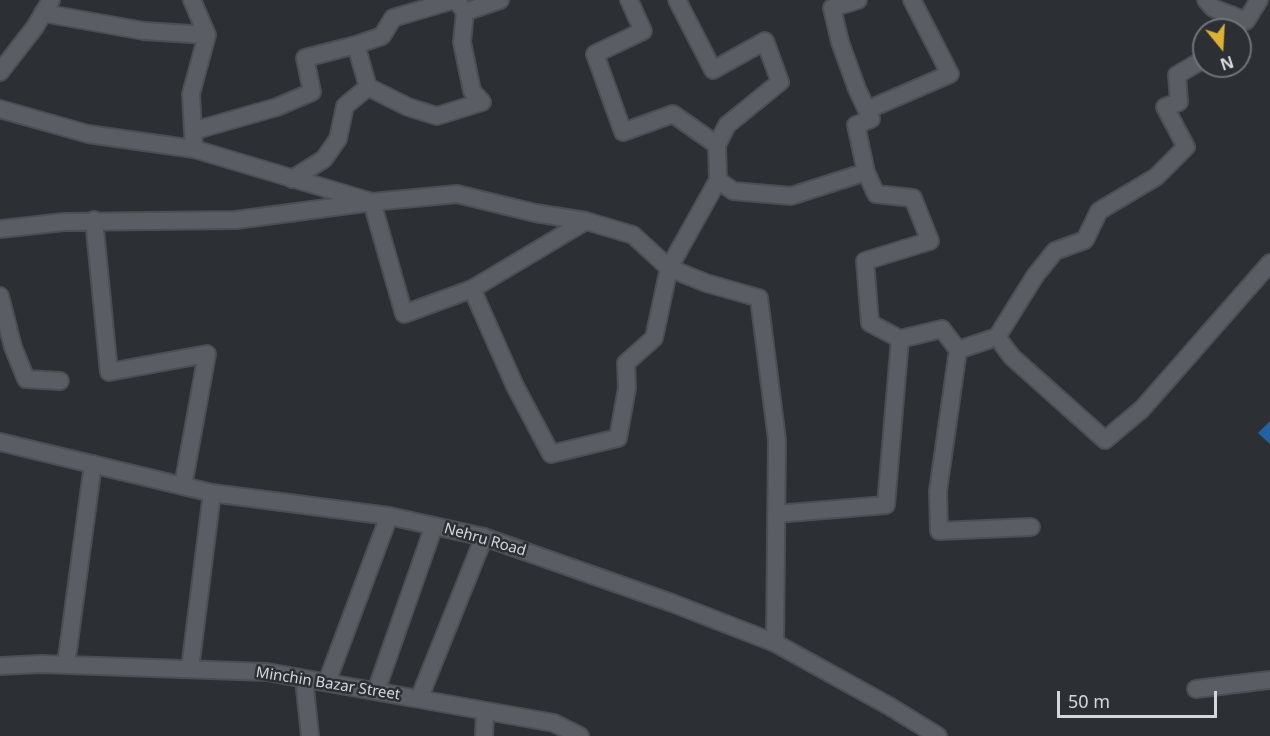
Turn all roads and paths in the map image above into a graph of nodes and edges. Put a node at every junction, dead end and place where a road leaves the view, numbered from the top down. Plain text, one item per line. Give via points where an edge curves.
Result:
1 (192, 0) edge
2 (500, 0) edge
3 (629, 0) edge
4 (677, 0) edge
5 (858, 0) edge
6 (912, 0) edge
7 (1206, 0) edge
8 (1259, 0) edge
9 (423, 4) edge
10 (458, 4) edge
11 (47, 7) edge
12 (1232, 15) junction
13 (1229, 18) edge
14 (207, 36) junction
15 (356, 45) junction
16 (1192, 66) edge
17 (0, 72) edge
18 (368, 87) junction
19 (0, 109) edge
20 (867, 111) junction
21 (193, 131) junction
22 (717, 145) junction
23 (194, 149) junction
24 (866, 172) junction
25 (292, 179) junction
26 (718, 180) junction
27 (372, 202) junction
28 (94, 220) junction
29 (586, 221) junction
30 (0, 229) edge
31 (1270, 263) edge
32 (669, 268) junction
33 (472, 289) junction
34 (0, 296) edge
35 (997, 337) junction
36 (900, 339) junction
37 (958, 350) junction
38 (60, 381) dead end
39 (0, 442) edge
40 (93, 464) junction
41 (183, 486) junction
42 (212, 493) junction
43 (776, 514) junction
44 (389, 516) junction
45 (434, 526) junction
46 (1031, 527) dead end
47 (484, 537) junction
48 (775, 643) junction
49 (66, 665) junction
50 (0, 666) edge
51 (190, 669) junction
52 (304, 679) junction
53 (1270, 680) edge
54 (327, 682) junction
55 (1196, 688) dead end
56 (376, 691) junction
57 (419, 699) junction
58 (485, 711) junction
59 (309, 736) edge
60 (484, 736) edge
61 (580, 736) edge
62 (938, 736) edge

1 - 14 street
2 - 10 street
3 - 22 street via 643,32 595,54 623,132 673,114
4 - 22 street via 713,70 765,41 780,82 727,125
5 - 20 street via 832,8 840,42
6 - 20 street via 950,74
7 - 12 street via 1213,9
8 - 12 street via 1246,21
9 - 10 street
9 - 15 street via 393,18 382,36
10 - 18 street via 472,91 482,102 437,116
11 - 14 street via 144,31
11 - 17 street
12 - 13 street
14 - 21 street via 191,94
15 - 18 street
15 - 21 street via 305,58 312,92
16 - 35 street via 1177,75 1179,102 1165,107 1186,147 1156,177 1099,211 1085,240 1055,251
18 - 25 street via 345,106 338,139 324,159
19 - 23 street via 88,134
20 - 24 street via 871,119 856,125
21 - 23 street
22 - 26 street
23 - 25 street
24 - 26 street via 791,196 733,191
24 - 36 street via 876,194 914,198 930,242 866,261 870,323
25 - 27 street
26 - 32 street
27 - 28 street via 236,220
27 - 29 street via 457,194
27 - 33 street via 404,314
28 - 30 street
28 - 41 street via 109,372 207,354
29 - 32 street via 633,235
29 - 33 street
31 - 35 street via 1142,409 1105,440 1012,357
32 - 33 street via 654,338 626,363 627,388 618,438 551,454 515,386
32 - 43 street via 759,298 777,440
34 - 38 street via 13,348 26,379
35 - 37 street
36 - 37 street via 942,329
36 - 43 street via 886,505
37 - 46 street via 938,491 939,531
39 - 40 street, Nehru Road
40 - 41 street, Nehru Road
40 - 49 street
41 - 42 street, Nehru Road
42 - 44 street, Nehru Road
42 - 51 street
43 - 48 street
44 - 45 street, Nehru Road
44 - 54 street
45 - 47 street, Nehru Road
45 - 56 street
47 - 48 street, Nehru Road
47 - 57 street
48 - 62 street, Nehru Road
49 - 50 street, Minchin Bazar Street
49 - 51 street, Minchin Bazar Street
51 - 52 street, Minchin Bazar Street via 267,672
52 - 54 street, Minchin Bazar Street
52 - 59 street
53 - 55 street
54 - 56 street, Minchin Bazar Street
56 - 57 street, Minchin Bazar Street
57 - 58 street, Minchin Bazar Street
58 - 60 street
58 - 61 street, Minchin Bazar Street via 554,723

